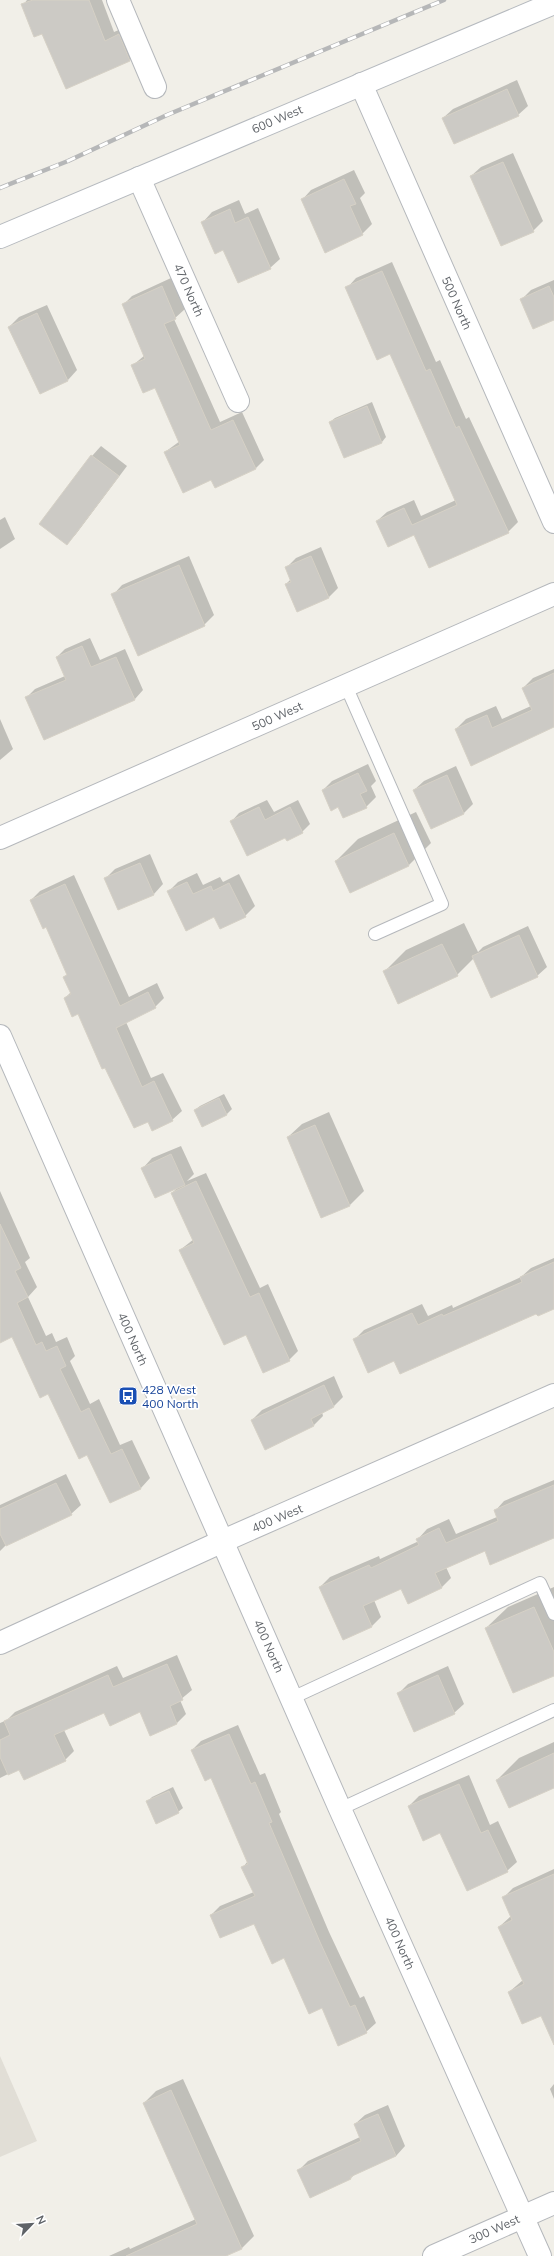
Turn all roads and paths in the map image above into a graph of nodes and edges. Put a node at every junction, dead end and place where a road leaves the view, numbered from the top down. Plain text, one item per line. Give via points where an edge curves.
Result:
1 (118, 0) edge
2 (554, 3) edge
3 (361, 84) junction
4 (155, 87) dead end
5 (139, 178) junction
6 (0, 237) edge
7 (238, 401) dead end
8 (554, 522) edge
9 (554, 594) edge
10 (346, 686) junction
11 (0, 838) edge
12 (374, 934) dead end
13 (0, 1036) edge
14 (554, 1395) edge
15 (222, 1541) junction
16 (554, 1614) edge
17 (0, 1643) edge
18 (292, 1698) junction
19 (554, 1710) edge
20 (340, 1809) junction
21 (554, 2203) edge
22 (523, 2216) junction
23 (434, 2256) edge
24 (540, 2256) edge

1 - 4 street
2 - 3 street, 600 West
3 - 5 street, 600 West
3 - 8 street, 500 North
5 - 6 street, 600 West
5 - 7 street, 470 North
9 - 10 street, 500 West
10 - 11 street, 500 West
10 - 12 lane via 442,904
13 - 15 street, 400 North
14 - 15 street, 400 West
15 - 17 street, 400 West
15 - 18 street, 400 North
16 - 18 lane via 540,1583
18 - 20 street, 400 North
19 - 20 lane
20 - 22 street, 400 North
21 - 22 street, 300 West
22 - 23 street, 300 West
22 - 24 street, 400 North

